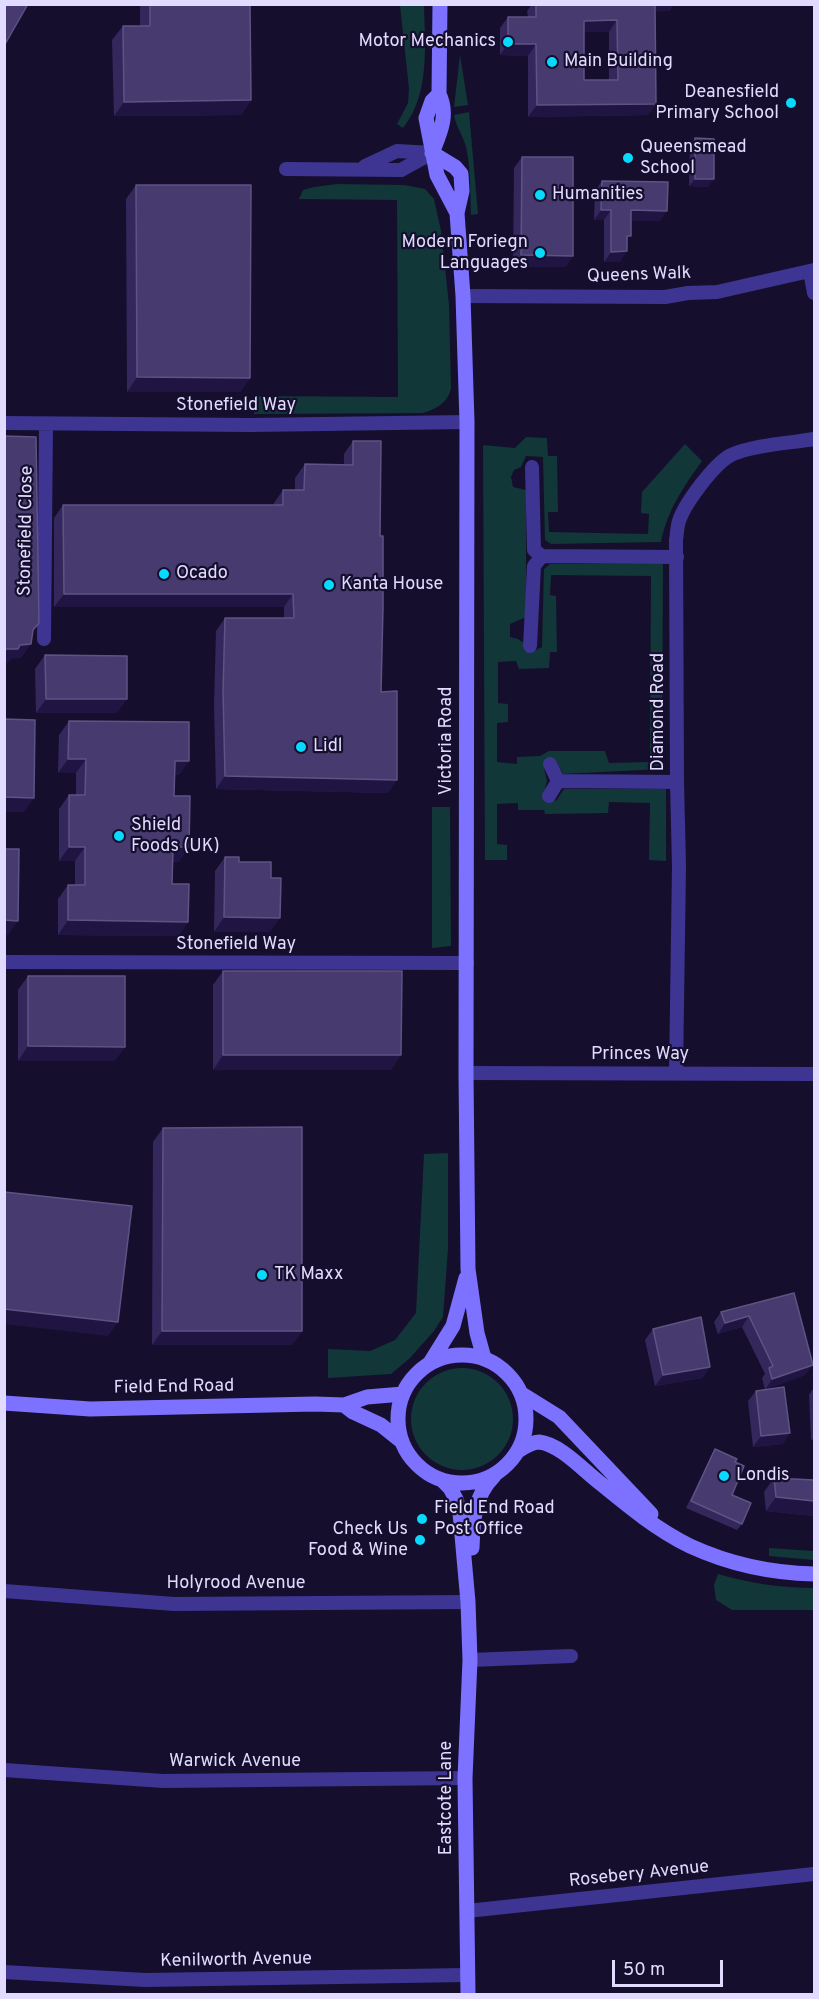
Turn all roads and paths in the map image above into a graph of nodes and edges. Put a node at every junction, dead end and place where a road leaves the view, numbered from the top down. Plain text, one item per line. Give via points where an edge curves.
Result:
1 (440, 4) edge
2 (432, 153) junction
3 (286, 169) dead end
4 (457, 213) junction
5 (812, 271) edge
6 (814, 293) edge
7 (463, 296) junction
8 (467, 422) junction
9 (4, 423) edge
10 (46, 424) junction
11 (814, 439) edge
12 (532, 467) dead end
13 (542, 556) junction
14 (677, 557) junction
15 (44, 639) dead end
16 (530, 646) dead end
17 (550, 764) dead end
18 (558, 780) junction
19 (677, 782) junction
20 (549, 796) dead end
21 (4, 962) edge
22 (467, 963) junction
23 (466, 1073) junction
24 (676, 1073) junction
25 (814, 1074) edge
26 (468, 1269) junction
27 (484, 1358) junction
28 (430, 1363) junction
29 (403, 1394) junction
30 (522, 1394) junction
31 (4, 1403) edge
32 (344, 1406) junction
33 (401, 1441) junction
34 (518, 1451) junction
35 (495, 1475) junction
36 (442, 1480) junction
37 (677, 1538) junction
38 (814, 1574) edge
39 (4, 1591) edge
40 (468, 1602) junction
41 (571, 1656) dead end
42 (470, 1660) junction
43 (4, 1770) edge
44 (465, 1778) junction
45 (814, 1874) edge
46 (467, 1911) junction
47 (4, 1972) edge
48 (467, 1975) junction
49 (468, 1995) edge

1 - 2 street, Victoria Road via 440,94 432,101 426,118
2 - 3 street via 397,151 360,168
2 - 4 street, Victoria Road via 437,175
2 - 4 street, Victoria Road via 461,174
4 - 7 street, Victoria Road
5 - 6 street
5 - 7 street, Queens Walk via 717,292 665,297
7 - 8 street, Victoria Road
8 - 10 street, Stonefield Way
8 - 22 street, Victoria Road
9 - 10 street, Stonefield Way
10 - 15 street, Stonefield Close
11 - 14 street, Diamond Road via 744,451 719,465 679,521
12 - 13 street via 534,550
13 - 14 street
13 - 16 street via 534,566
14 - 19 street, Diamond Road
17 - 18 street
18 - 19 street
18 - 20 street
19 - 24 street, Diamond Road
21 - 22 street, Stonefield Way
22 - 23 street, Victoria Road
23 - 24 street, Princes Way
23 - 26 street, Victoria Road
24 - 25 street, Princes Way
26 - 27 street, Victoria Road
26 - 28 street, Victoria Road via 453,1326
27 - 28 street via 466,1354
27 - 30 street via 508,1374
28 - 29 street via 414,1376
29 - 32 street, Field End Road via 367,1397
29 - 33 street via 398,1414
30 - 34 street via 527,1416
30 - 37 street via 559,1417
31 - 32 street, Field End Road via 90,1409
32 - 33 street, Field End Road via 381,1425
33 - 36 street via 423,1471
34 - 35 street
34 - 37 street via 539,1442 555,1448
35 - 36 street via 460,1484
35 - 40 street, Eastcote Lane via 485,1485 475,1508
36 - 40 street, Eastcote Lane via 456,1499 460,1513
37 - 38 street via 715,1557 753,1568
39 - 40 street, Holyrood Avenue via 174,1604
40 - 42 street, Eastcote Lane
41 - 42 street
42 - 44 street, Eastcote Lane
43 - 44 street, Warwick Avenue via 163,1781
44 - 46 street, Eastcote Lane
45 - 46 street, Rosebery Avenue
46 - 48 street, Eastcote Lane
47 - 48 street, Kenilworth Avenue via 145,1980
48 - 49 street, Eastcote Lane

